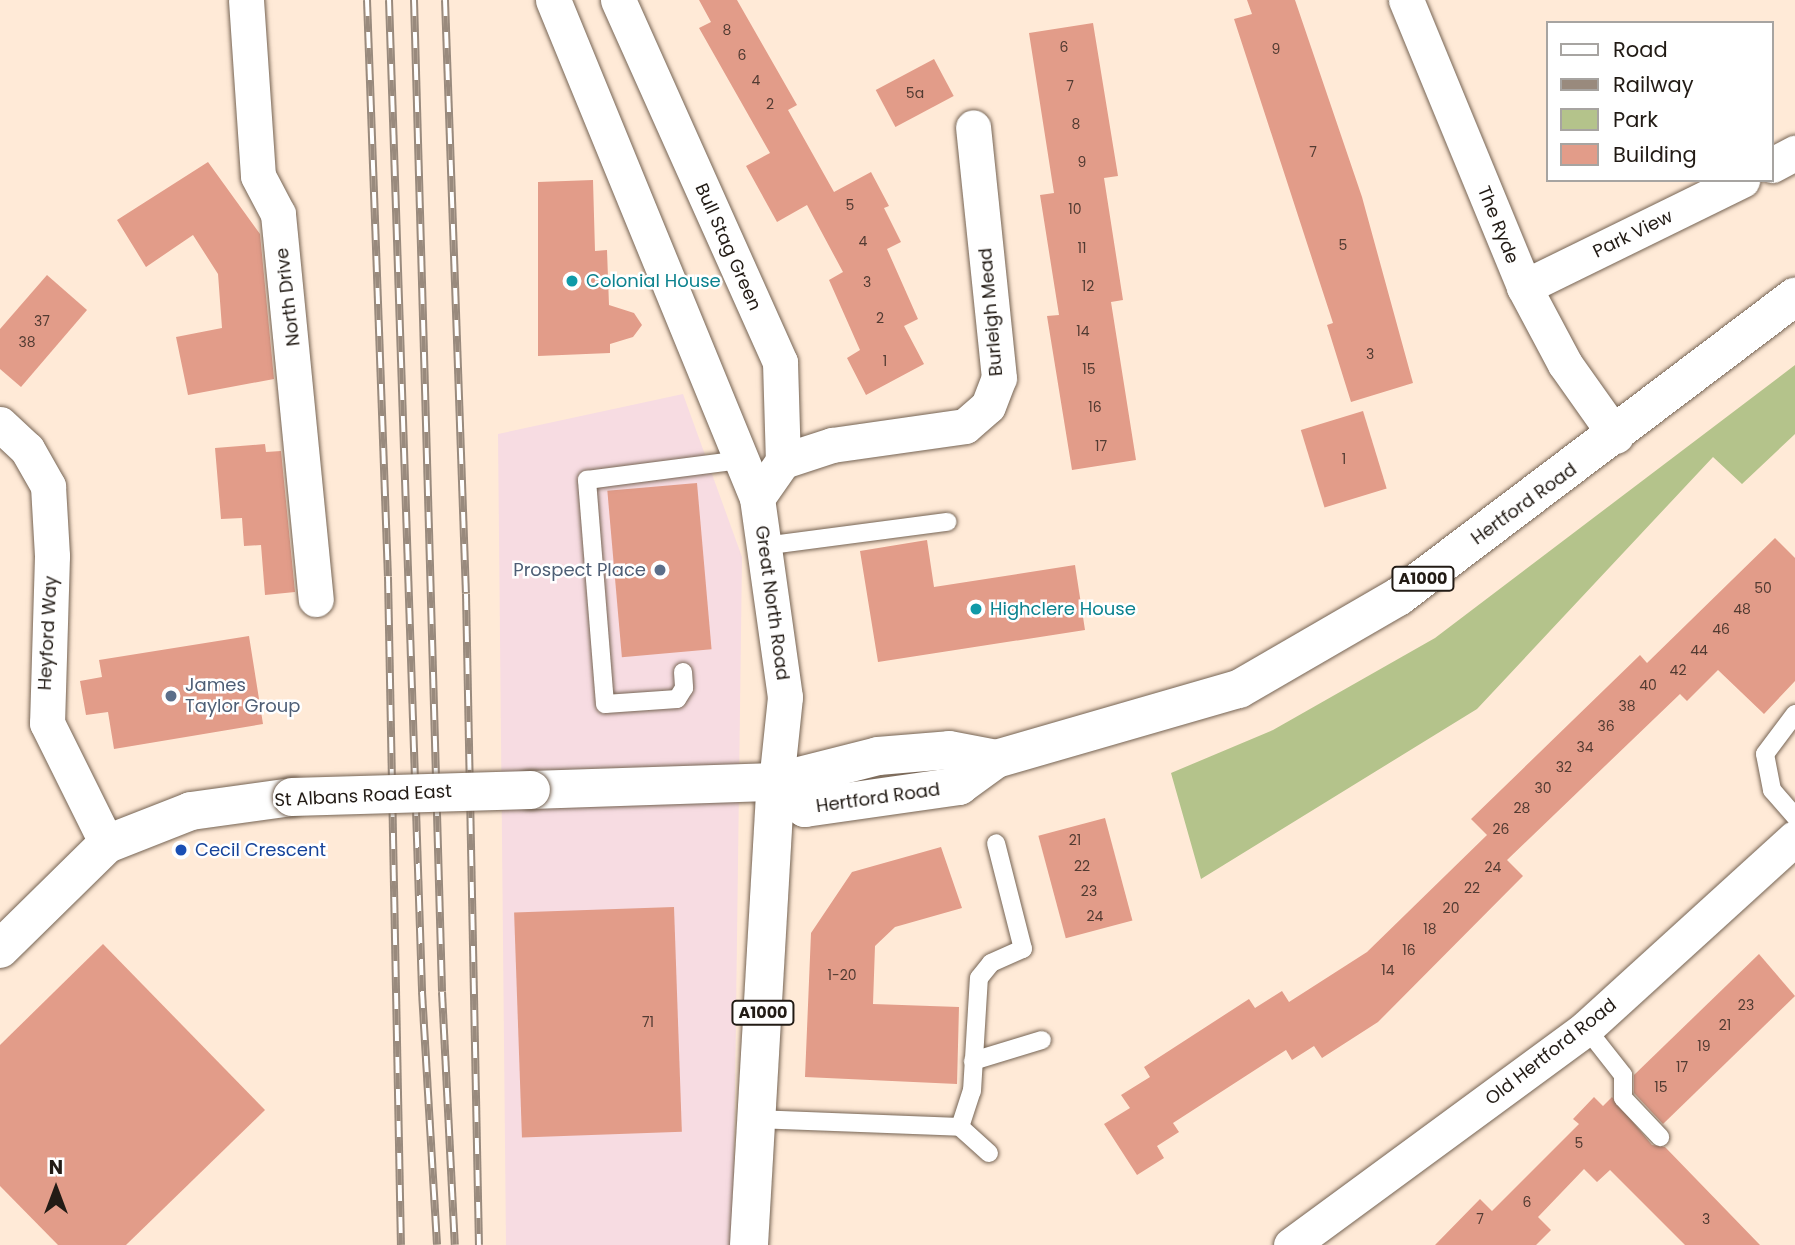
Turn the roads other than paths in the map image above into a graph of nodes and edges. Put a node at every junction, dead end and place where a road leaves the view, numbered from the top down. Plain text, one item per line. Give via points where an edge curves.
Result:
1 (246, 0) edge
2 (553, 0) edge
3 (618, 0) edge
4 (1406, 0) edge
5 (973, 127) dead end
6 (1795, 153) edge
7 (1774, 164) edge
8 (1738, 182) edge
9 (1524, 287) junction
10 (1795, 298) edge
11 (0, 424) edge
12 (1616, 436) junction
13 (742, 460) junction
14 (783, 460) junction
15 (757, 498) junction
16 (947, 522) dead end
17 (764, 545) junction
18 (316, 599) dead end
19 (683, 672) dead end
20 (1795, 714) edge
21 (776, 782) junction
22 (1795, 816) edge
23 (1795, 838) edge
24 (996, 843) dead end
25 (107, 844) junction
26 (0, 949) edge
27 (1586, 1028) junction
28 (1042, 1040) dead end
29 (973, 1061) junction
30 (755, 1119) junction
31 (960, 1127) junction
32 (1660, 1136) dead end
33 (989, 1153) dead end
34 (749, 1245) edge
35 (1291, 1245) edge

1 - 18 street, North Drive via 258,176 278,214
2 - 13 street, Great North Road
3 - 14 street, Bull Stag Green via 779,362
4 - 9 street, The Ryde
5 - 14 street, Burleigh Mead via 999,378 988,407 965,426 832,445
6 - 7 street
8 - 9 street, Park View
9 - 12 street, The Ryde via 1565,364
10 - 12 main road, Hertford Road / A1000
11 - 25 street, Heyford Way via 27,449 48,486 52,556 47,723
12 - 21 main road, Hertford Road / A1000 via 1398,597 1239,689 996,759 959,786 863,804 805,808
13 - 15 street, Great North Road
13 - 19 lane via 587,480 606,704 677,699 684,688
14 - 15 street
15 - 17 street, Great North Road
16 - 17 lane
17 - 21 street, Great North Road via 785,697
20 - 22 lane via 1774,737 1765,768 1772,790
21 - 25 main road, St Albans Road East, bridge via 292,797 191,811
21 - 30 main road, Great North Road / A1000
23 - 27 street, Old Hertford Road
24 - 29 lane via 1023,949 991,963 979,978
25 - 26 main road, St Albans Road East
27 - 32 lane via 1623,1075 1623,1098
27 - 35 street, Old Hertford Road
28 - 29 lane
29 - 31 lane via 972,1091
30 - 31 lane
30 - 34 main road, Great North Road / A1000
31 - 33 lane

